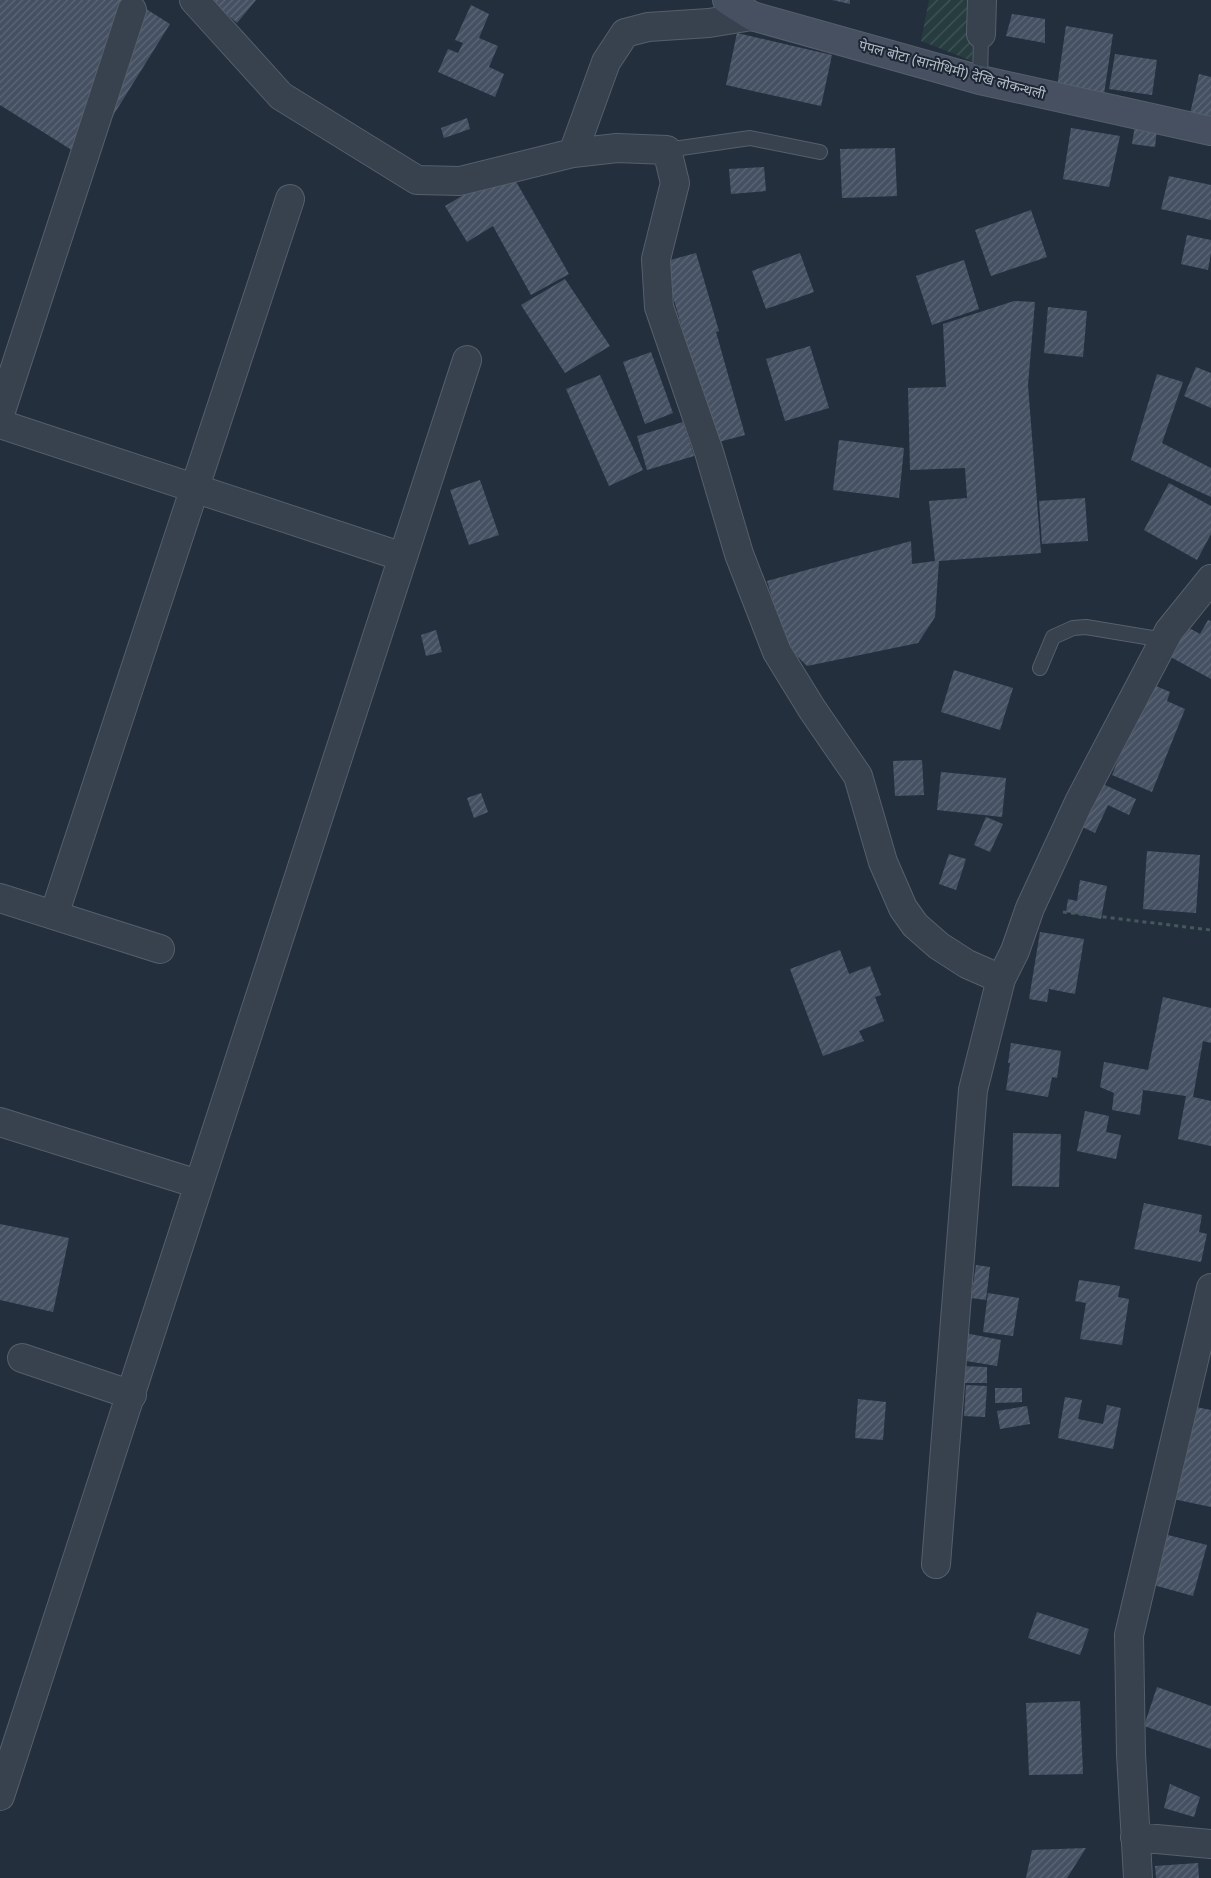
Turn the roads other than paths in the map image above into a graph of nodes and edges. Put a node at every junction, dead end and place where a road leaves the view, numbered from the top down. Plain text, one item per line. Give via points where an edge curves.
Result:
1 (194, 0) edge
2 (727, 0) edge
3 (982, 0) edge
4 (132, 10) dead end
5 (752, 16) junction
6 (981, 34) joint
7 (980, 80) junction
8 (1211, 131) edge
9 (667, 150) junction
10 (820, 152) dead end
11 (573, 153) junction
12 (290, 199) dead end
13 (467, 360) dead end
14 (0, 414) edge
15 (0, 424) edge
16 (195, 488) junction
17 (403, 557) junction
18 (1211, 579) edge
19 (1164, 640) junction
20 (1040, 668) dead end
21 (0, 898) edge
22 (54, 915) junction
23 (160, 949) dead end
24 (1001, 979) junction
25 (0, 1122) edge
26 (198, 1184) junction
27 (1211, 1288) edge
28 (22, 1358) dead end
29 (132, 1395) junction
30 (936, 1564) dead end
31 (0, 1796) edge
32 (1135, 1837) junction
33 (1211, 1844) edge
34 (1138, 1878) edge

1 - 11 street via 281,96 417,180 460,181
2 - 5 main road, पेपल बोटा (सानोथिमी) देखि लोकन्थली
3 - 6 street
4 - 14 street
5 - 7 main road, पेपल बोटा (सानोथिमी) देखि लोकन्थली
5 - 11 street via 710,23 648,27 625,33 606,62
6 - 7 lane
7 - 8 main road, पेपल बोटा (सानोथिमी) देखि लोकन्थली
9 - 10 lane via 750,138
9 - 11 street via 616,148
9 - 24 street via 675,183 656,259 659,307 740,554 777,652 858,776 883,862 903,908 915,925 938,946
12 - 16 street
13 - 17 street
15 - 16 street
16 - 17 street
16 - 22 street
17 - 26 street
18 - 19 street
19 - 20 lane via 1086,627 1073,628 1052,637
19 - 24 street via 1079,802
21 - 22 street
22 - 23 street
24 - 30 street via 973,1090
25 - 26 street
26 - 29 street
27 - 32 street via 1129,1635
28 - 29 street
29 - 31 street
32 - 33 street
32 - 34 street

